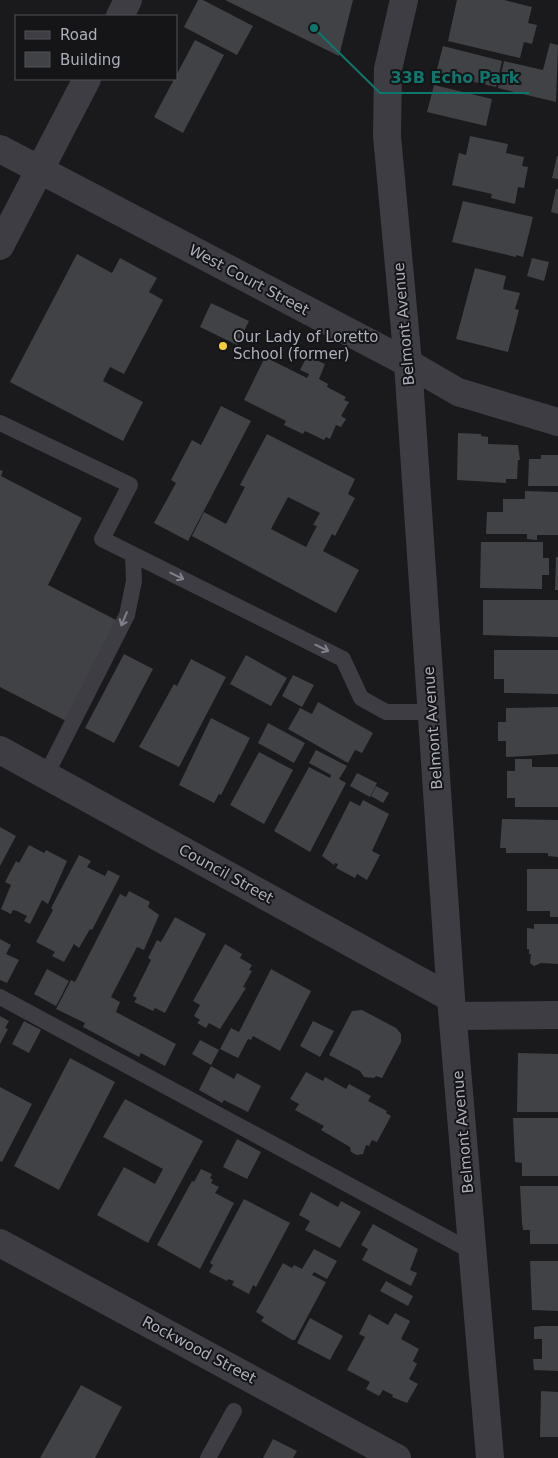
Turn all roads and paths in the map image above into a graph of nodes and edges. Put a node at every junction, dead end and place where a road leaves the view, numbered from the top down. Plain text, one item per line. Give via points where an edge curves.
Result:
1 (128, 0) edge
2 (404, 0) edge
3 (120, 15) edge
4 (86, 80) edge
5 (0, 149) edge
6 (39, 170) junction
7 (0, 246) edge
8 (408, 363) junction
9 (558, 422) edge
10 (0, 423) edge
11 (133, 555) junction
12 (432, 712) junction
13 (0, 750) edge
14 (46, 776) junction
15 (0, 997) edge
16 (452, 1007) junction
17 (558, 1015) edge
18 (0, 1243) edge
19 (473, 1252) junction
20 (234, 1411) dead end
21 (208, 1458) edge
22 (397, 1458) edge
23 (490, 1458) edge

1 - 3 street
2 - 8 street, Belmont Avenue via 388,69 387,136
4 - 6 street
5 - 6 street, West Court Street
6 - 7 street
6 - 8 street, West Court Street
8 - 9 street, West Court Street via 458,392
8 - 12 street, Belmont Avenue
10 - 11 lane via 130,485 102,539
11 -> 12 lane via 343,659 361,698 386,712
11 -> 14 lane via 134,581 127,615
12 - 16 street, Belmont Avenue
13 - 14 street, Council Street
14 - 16 street, Council Street
15 - 19 lane
16 - 17 street, Council Street
16 - 19 street, Belmont Avenue
18 - 22 street, Rockwood Street
19 - 23 street, Belmont Avenue
20 - 21 lane

